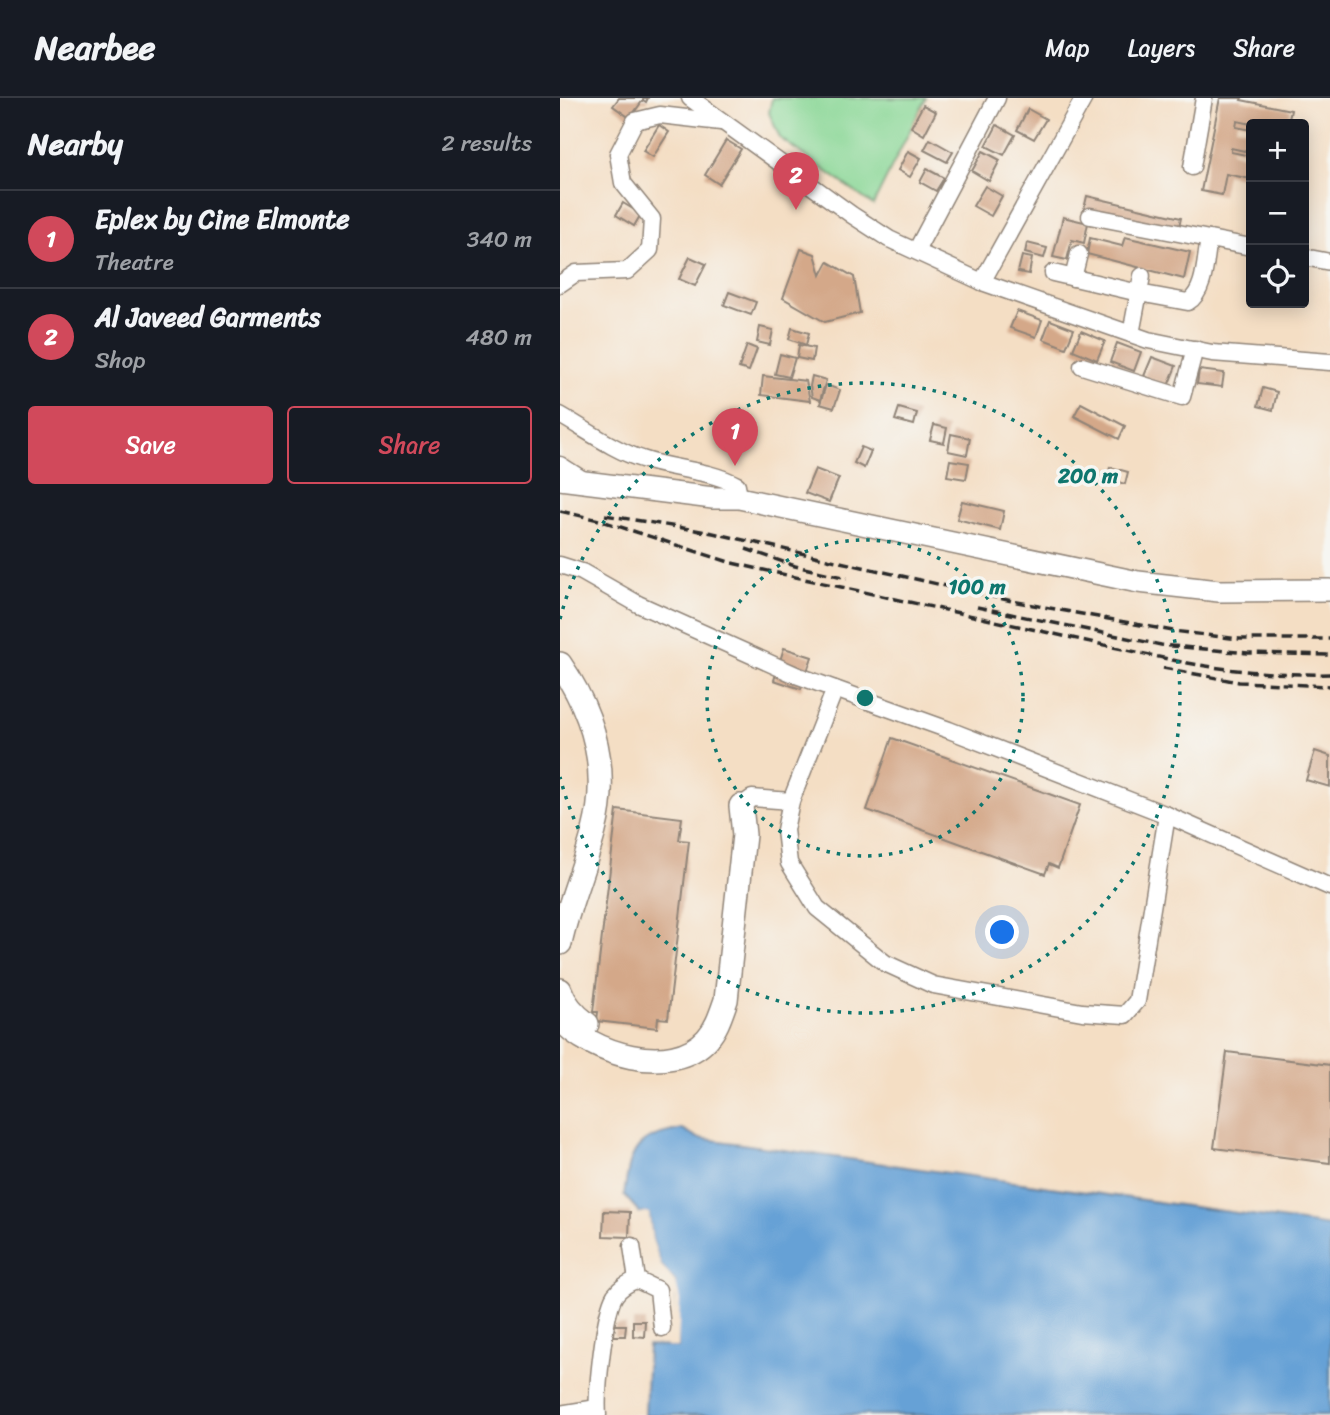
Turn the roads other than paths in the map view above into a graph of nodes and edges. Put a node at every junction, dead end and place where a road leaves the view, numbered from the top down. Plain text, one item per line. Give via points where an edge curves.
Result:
1 (690, 98) edge
2 (998, 98) edge
3 (1084, 98) edge
4 (1204, 98) edge
5 (721, 121) junction
6 (1192, 167) dead end
7 (1090, 216) dead end
8 (1209, 239) junction
9 (1246, 246) edge
10 (916, 251) junction
11 (1079, 254) dead end
12 (1309, 258) edge
13 (1330, 262) edge
14 (1053, 273) dead end
15 (1142, 276) dead end
16 (1073, 278) junction
17 (982, 282) junction
18 (560, 284) edge
19 (1139, 293) junction
20 (1131, 334) junction
21 (1195, 349) junction
22 (1330, 362) edge
23 (1082, 366) dead end
24 (560, 415) edge
25 (560, 465) edge
26 (560, 479) edge
27 (587, 482) junction
28 (739, 498) junction
29 (560, 565) edge
30 (1330, 590) edge
31 (560, 664) edge
32 (835, 689) junction
33 (560, 690) edge
34 (791, 801) junction
35 (741, 806) junction
36 (1167, 815) junction
37 (569, 878) edge
38 (1330, 887) edge
39 (560, 943) edge
40 (560, 990) edge
41 (560, 1018) edge
42 (632, 1246) dead end
43 (637, 1280) junction
44 (662, 1328) dead end
45 (597, 1411) edge
46 (560, 1414) edge

1 - 5 street
2 - 10 street
3 - 17 street
4 - 6 street
5 - 10 street via 852,215
5 - 18 street via 660,115 635,121 618,155 623,183 652,219 650,250 627,271 576,273
7 - 8 street
8 - 9 street
8 - 19 street via 1195,297 1188,302
10 - 17 street
11 - 16 street
12 - 13 street
14 - 16 street
15 - 19 street
16 - 19 street
17 - 20 street
19 - 20 street
20 - 21 street
21 - 22 street
21 - 23 street via 1182,397
24 - 28 street via 640,459 731,482 737,485
25 - 27 street
26 - 27 main road
27 - 28 main road
28 - 30 main road via 1138,582 1219,591
29 - 32 street
31 - 37 highway via 589,717 600,764 597,816
32 - 34 street
32 - 36 street
33 - 37 highway via 580,736 586,781
34 - 35 street via 752,798
34 - 36 street via 785,830 789,863 817,908 885,963 933,985 1082,1012 1125,1015 1137,1001
35 - 40 highway via 733,834 715,999 693,1033 674,1043 647,1045 618,1039 576,1015
35 - 41 highway via 744,835 726,1000 705,1041 670,1059 644,1059 585,1041
36 - 38 street
37 - 39 highway
42 - 43 street
43 - 44 street via 657,1290
43 - 45 street via 614,1296 605,1330
45 - 46 street

